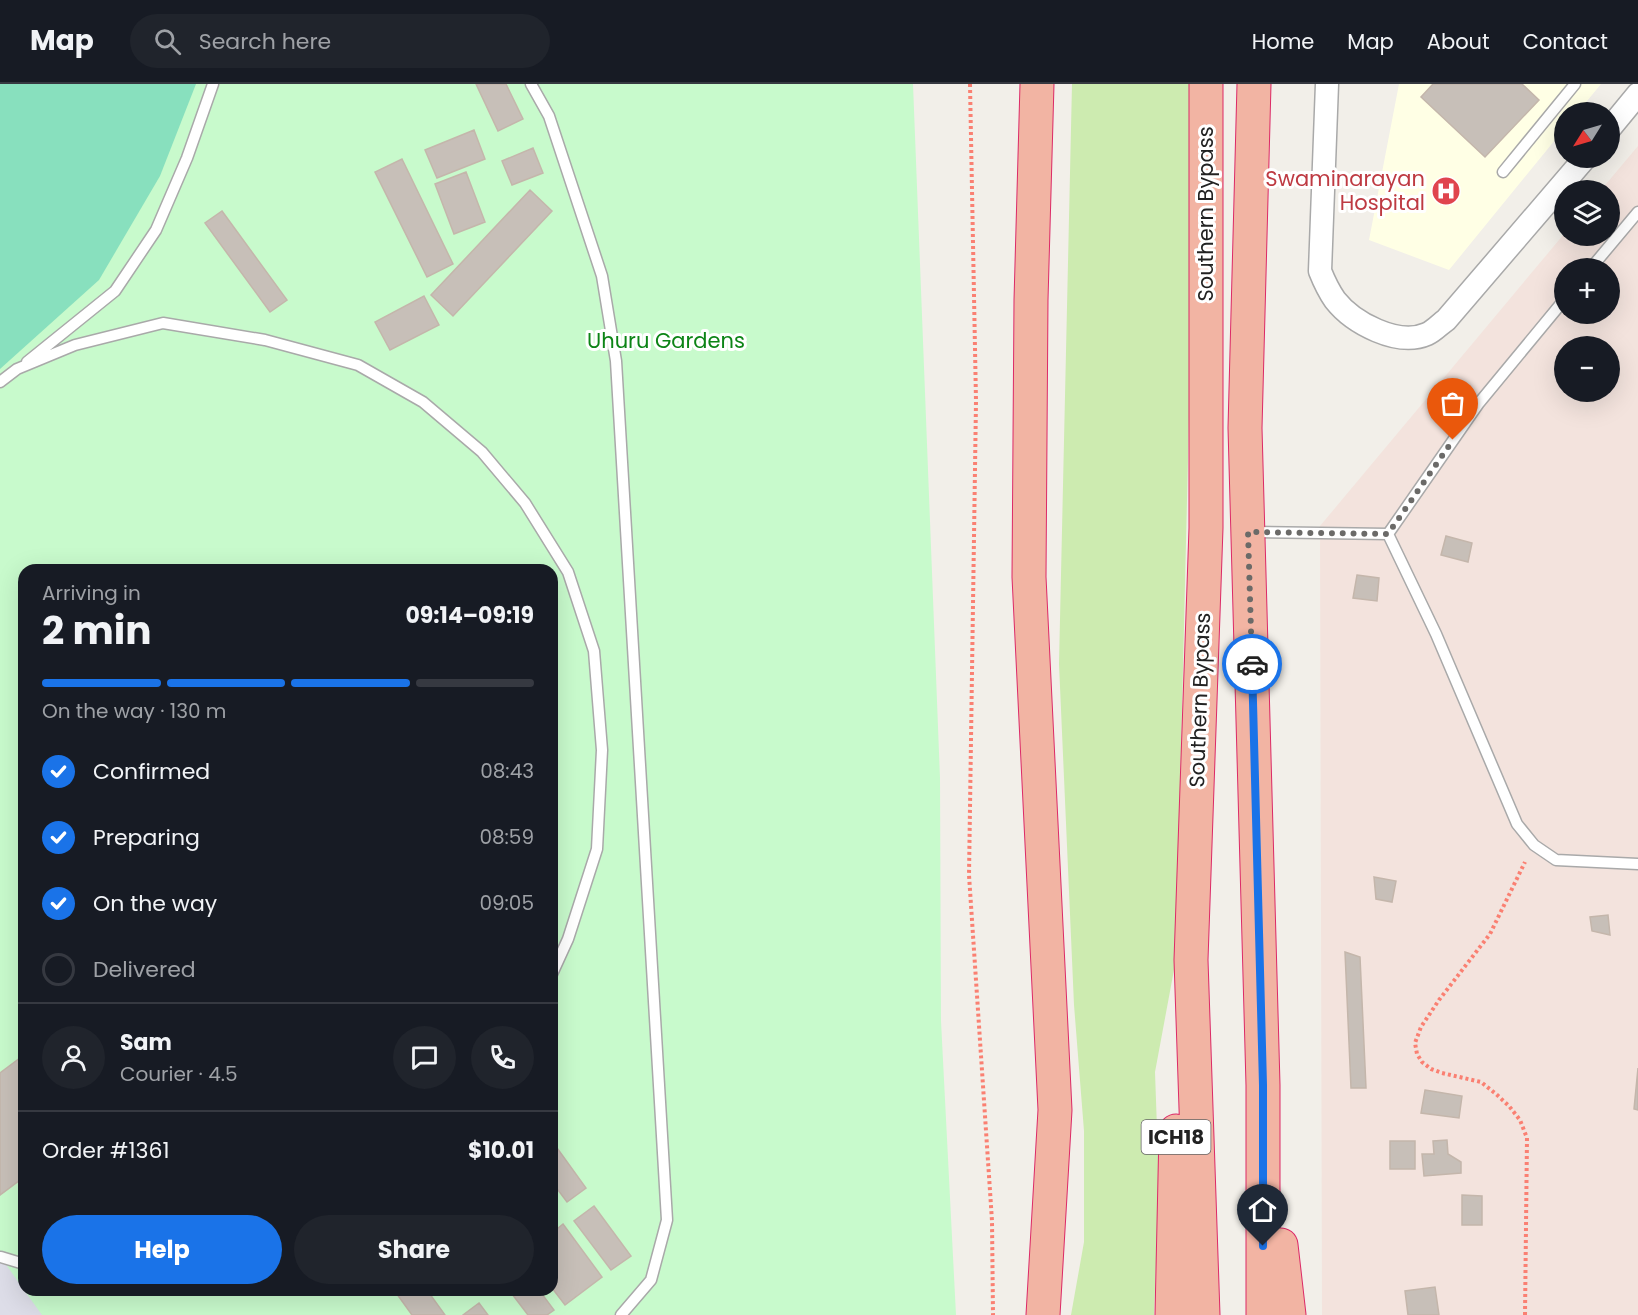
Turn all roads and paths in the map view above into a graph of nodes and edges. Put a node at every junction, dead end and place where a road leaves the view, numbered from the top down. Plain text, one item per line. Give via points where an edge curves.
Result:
1 (213, 84) edge
2 (531, 84) edge
3 (970, 84) edge
4 (1037, 84) edge
5 (1206, 84) edge
6 (1254, 84) edge
7 (1327, 84) edge
8 (1575, 84) edge
9 (1638, 94) edge
10 (1620, 116) edge
11 (1576, 168) edge
12 (1503, 172) dead end
13 (1638, 212) edge
14 (1599, 258) edge
15 (1554, 312) edge
16 (17, 369) junction
17 (0, 382) edge
18 (1248, 532) junction
19 (1388, 534) junction
20 (1534, 845) junction
21 (1638, 864) edge
22 (1191, 960) junction
23 (558, 961) edge
24 (1263, 1085) junction
25 (1, 1257) edge
26 (18, 1262) edge
27 (621, 1315) edge
28 (993, 1315) edge
29 (1043, 1315) edge
30 (1172, 1315) edge
31 (1203, 1315) edge
32 (1263, 1315) edge
33 (1289, 1315) edge
34 (1525, 1315) edge

1 - 16 lane via 156,230 115,291
2 - 27 lane via 549,116 602,276 616,361 667,1220 651,1280
3 - 28 path via 976,400 969,875 992,1221
4 - 29 highway via 1029,578 1055,1110
5 - 22 highway, Southern Bypass via 1206,528
6 - 18 highway, Southern Bypass via 1245,429
7 - 11 street via 1320,271 1326,287 1344,309 1375,330 1414,337 1427,334 1446,320
8 - 12 lane
9 - 10 street
13 - 14 lane
15 - 19 lane via 1479,403
16 - 17 lane
16 - 23 lane via 75,345 163,323 265,340 358,365 423,402 482,452 525,503 568,572 594,651 602,750 597,849
18 - 19 lane
18 - 24 highway, Southern Bypass
19 - 20 lane via 1436,634 1517,824
20 - 21 lane via 1556,860
20 - 34 path via 1490,934 1439,1000 1415,1043 1422,1062 1431,1069 1481,1082 1520,1120 1527,1138
22 - 30 highway, ICH18 via 1177,1064
22 - 31 highway, Southern Bypass
24 - 32 highway, Southern Bypass
24 - 33 highway
25 - 26 lane

